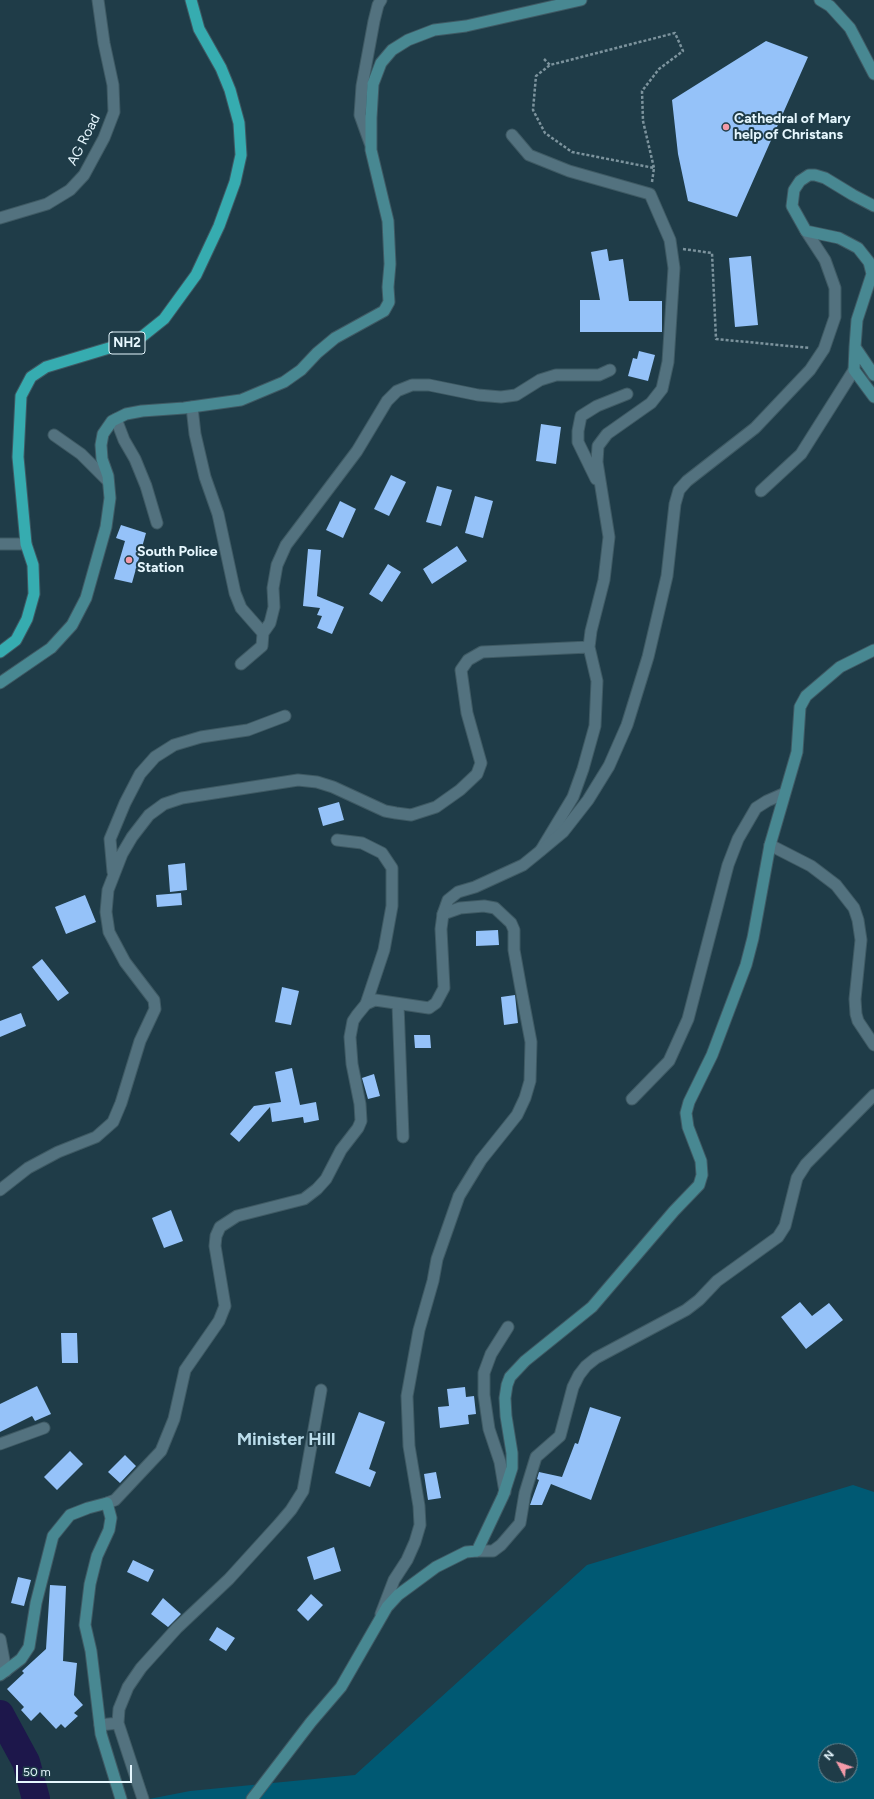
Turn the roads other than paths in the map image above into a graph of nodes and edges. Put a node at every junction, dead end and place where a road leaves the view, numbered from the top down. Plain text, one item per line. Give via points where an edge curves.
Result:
1 (98, 0) edge
2 (191, 0) edge
3 (381, 0) edge
4 (581, 0) edge
5 (820, 0) edge
6 (874, 74) edge
7 (512, 135) dead end
8 (371, 146) junction
9 (874, 206) edge
10 (0, 218) edge
11 (806, 231) junction
12 (855, 347) junction
13 (610, 370) dead end
14 (854, 370) junction
15 (874, 375) edge
16 (627, 394) dead end
17 (874, 397) edge
18 (192, 407) junction
19 (116, 419) junction
20 (54, 435) dead end
21 (108, 481) junction
22 (601, 486) junction
23 (761, 491) dead end
24 (157, 523) dead end
25 (0, 544) edge
26 (26, 544) junction
27 (263, 632) junction
28 (589, 647) junction
29 (874, 650) edge
30 (0, 652) edge
31 (241, 664) dead end
32 (0, 683) edge
33 (285, 716) dead end
34 (783, 794) junction
35 (337, 840) dead end
36 (770, 845) junction
37 (539, 852) junction
38 (113, 875) junction
39 (443, 914) junction
40 (366, 1004) junction
41 (398, 1004) junction
42 (874, 1045) edge
43 (874, 1095) edge
44 (632, 1099) dead end
45 (403, 1137) dead end
46 (0, 1190) edge
47 (508, 1327) dead end
48 (321, 1390) dead end
49 (44, 1428) dead end
50 (0, 1444) edge
51 (504, 1492) junction
52 (107, 1503) junction
53 (477, 1551) junction
54 (377, 1625) junction
55 (0, 1639) edge
56 (3, 1673) edge
57 (118, 1723) junction
58 (100, 1725) junction
59 (121, 1799) edge
60 (143, 1799) edge
61 (252, 1799) edge

1 - 10 street, AG Road via 113,85 114,112 104,138 84,175 70,190 47,204
2 - 26 highway, NH2 via 199,28 230,90 239,123 241,155 235,182 219,226 196,275 164,319 139,339 46,367 31,377 21,396 18,457
3 - 8 street via 374,21 362,86 360,115
4 - 8 main road via 466,26 434,30 408,40 392,50 381,63 373,84
5 - 6 main road via 830,6 850,28
7 - 22 street via 529,155 568,171 650,194 670,240 674,268 668,362 662,389 651,403 607,434 598,446 597,462
8 - 18 main road via 388,221 389,302 384,311 334,338 301,370 284,382 241,400
9 - 11 main road via 825,178 809,175 800,180 794,190 792,206
11 - 12 main road via 839,238 858,248 869,262 872,274 857,320
11 - 37 street via 825,260 835,288 835,317 824,349 810,370 755,428 686,481 679,490 661,602 648,657 626,725 609,766 588,800 563,832
12 - 14 main road
12 - 15 main road
13 - 27 street via 598,375 556,375 540,380 516,395 501,397 429,385 412,385 397,391 357,450 286,545 277,565 273,588 274,607 270,623
14 - 17 main road
14 - 23 street via 801,454
16 - 22 street via 597,406 581,416 578,442
18 - 19 main road via 142,411
18 - 27 street via 205,477 218,514 235,593 241,608
19 - 21 main road via 103,434 101,445
19 - 24 street via 146,486
20 - 21 street via 81,454
21 - 32 main road via 110,498 106,527 86,598 72,625 51,648
22 - 28 street via 608,544 604,580
25 - 26 street
26 - 30 highway, NH2 via 33,565 34,594 27,619 16,640
27 - 31 street via 262,646
28 - 37 street via 597,681 595,726 573,797
28 - 38 street via 482,652 468,660 461,670 467,713 481,763 477,774 436,807 411,815 396,814 328,785 298,780 182,798 164,804 149,815 132,836
29 - 34 main road via 840,667 806,696 800,707 798,719 797,752
33 - 38 street via 248,730 174,744 155,757 140,774 110,839
34 - 36 main road
34 - 44 street via 756,808 738,839 728,865 688,1019 670,1061
35 - 40 street via 362,843 382,853 392,868 392,906 384,950
36 - 42 street via 810,866 836,886 854,908 861,940 855,999 856,1014
36 - 51 main road via 746,965 712,1055 686,1112 688,1127 701,1161 702,1175 699,1185 592,1307 525,1361 510,1377 507,1384 506,1416 512,1468
37 - 39 street via 523,865 458,892 448,900
38 - 46 street via 108,890 106,912 109,932 125,962 154,1000 155,1009 140,1040 121,1104 114,1122 96,1137 58,1152 28,1168
39 - 41 street via 441,944 444,988 441,997 428,1008
39 - 54 street via 460,908 484,906 495,908 511,923 514,930 519,983 531,1042 530,1081 516,1115 481,1160 459,1196 437,1259 419,1330 407,1396 409,1446 420,1525 407,1560 394,1580
40 - 41 street via 375,1000
40 - 52 street via 353,1021 350,1037 352,1064 360,1104 358,1128 317,1189 304,1198 237,1216 220,1227 215,1246 225,1306 218,1321 185,1370 174,1419 161,1451 115,1500
41 - 45 street
43 - 53 street via 806,1164 797,1178 785,1226 778,1237 717,1281 686,1310 596,1358 586,1366 573,1387 560,1436 536,1457 525,1493 520,1523 493,1551
47 - 51 street via 491,1354 484,1373 489,1430 500,1462
48 - 57 street via 303,1491 292,1510 229,1579 177,1628 141,1668 128,1687 119,1710
49 - 50 street
51 - 53 main road
52 - 56 main road via 70,1515 53,1536 36,1603 29,1647 21,1659
52 - 58 main road via 109,1530 97,1556 90,1584 86,1625
53 - 54 main road via 466,1552 436,1567 416,1581 387,1607
54 - 61 main road via 340,1687
55 - 56 street
57 - 58 street
57 - 60 street
58 - 59 main road

